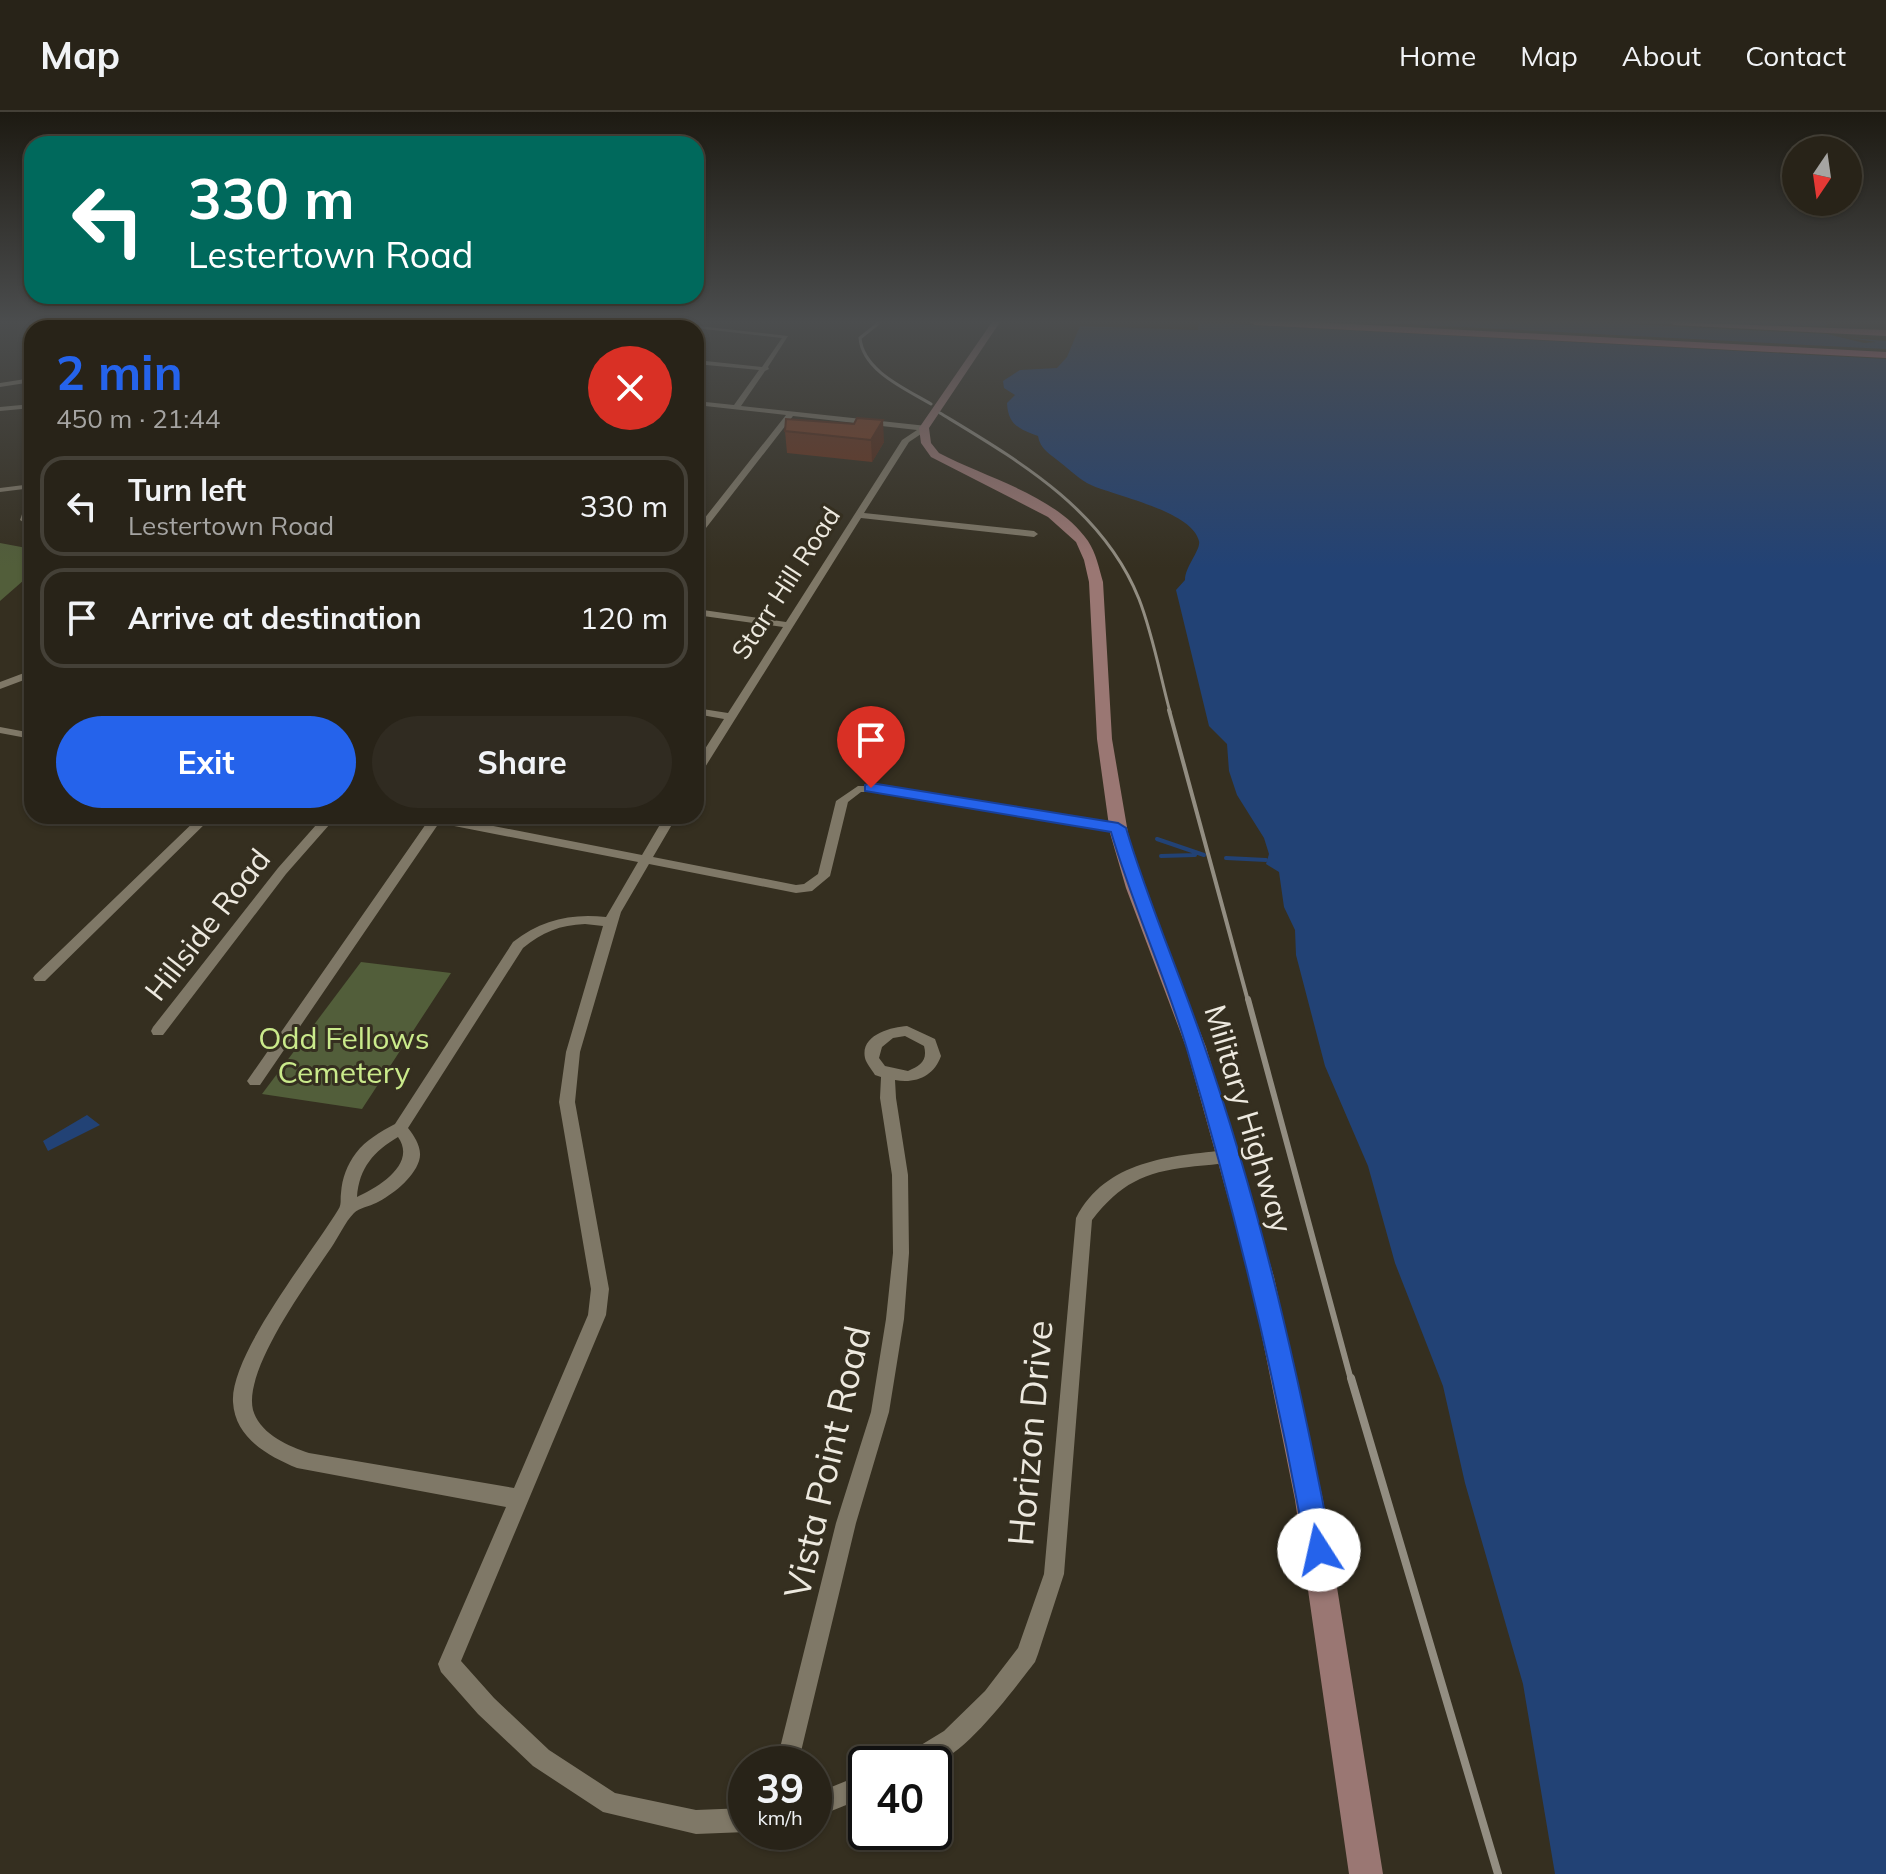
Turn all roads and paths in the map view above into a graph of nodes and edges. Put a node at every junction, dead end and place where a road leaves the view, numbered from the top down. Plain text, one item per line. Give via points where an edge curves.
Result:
1 (706, 404) edge
2 (739, 404) edge
3 (939, 404) edge
4 (24, 407) edge
5 (736, 408) junction
6 (0, 409) edge
7 (791, 414) junction
8 (928, 422) junction
9 (24, 487) edge
10 (0, 490) edge
11 (860, 515) junction
12 (704, 525) edge
13 (1034, 534) dead end
14 (704, 613) edge
15 (789, 625) junction
16 (24, 676) edge
17 (0, 686) edge
18 (704, 712) edge
19 (729, 716) junction
20 (0, 730) edge
21 (24, 734) edge
22 (704, 758) edge
23 (199, 824) edge
24 (324, 824) edge
25 (424, 824) edge
26 (463, 824) edge
27 (666, 824) edge
28 (1118, 828) junction
29 (644, 861) junction
30 (610, 922) junction
31 (40, 978) dead end
32 (158, 1031) dead end
33 (888, 1075) dead end
34 (255, 1081) dead end
35 (400, 1128) junction
36 (1228, 1156) junction
37 (349, 1207) junction
38 (518, 1499) junction
39 (791, 1746) edge
40 (941, 1746) edge
41 (728, 1821) edge
42 (1366, 1874) edge

1 - 5 street
2 - 5 street
3 - 8 street
4 - 6 street
5 - 7 street
7 - 8 street
7 - 12 street
8 - 11 street, Starr Hill Road via 906,440
8 - 28 street, Military Highway via 926,443 935,455 1035,506 1084,543 1096,582 1103,724
9 - 10 street
11 - 13 street
11 - 15 street, Starr Hill Road
14 - 15 street
15 - 19 street, Starr Hill Road
16 - 17 street
18 - 19 street
19 - 22 street, Starr Hill Road
20 - 21 street
23 - 31 street
24 - 32 street, Hillside Road
25 - 34 street
26 - 29 street
27 - 29 street
28 - 29 street via 871,788 858,789 842,801 824,876 807,888 782,888
28 - 36 street, Military Highway via 1195,1045
29 - 30 street
30 - 35 street via 559,922 518,945
30 - 38 street via 573,1052 567,1102 600,1289 597,1315
33 - 39 street, Vista Point Road via 900,1175 895,1319 880,1412 846,1523
35 - 37 street via 375,1142 356,1162 348,1185
35 - 37 street via 410,1142 412,1159 398,1182
36 - 40 street, Horizon Drive via 1131,1173 1102,1192 1084,1218 1054,1574 1027,1654 993,1699
36 - 42 street, Military Highway via 1262,1277 1303,1463
37 - 38 street via 250,1362 241,1399 250,1426 277,1453 309,1462
38 - 41 street via 449,1664 541,1758 611,1804 696,1822

